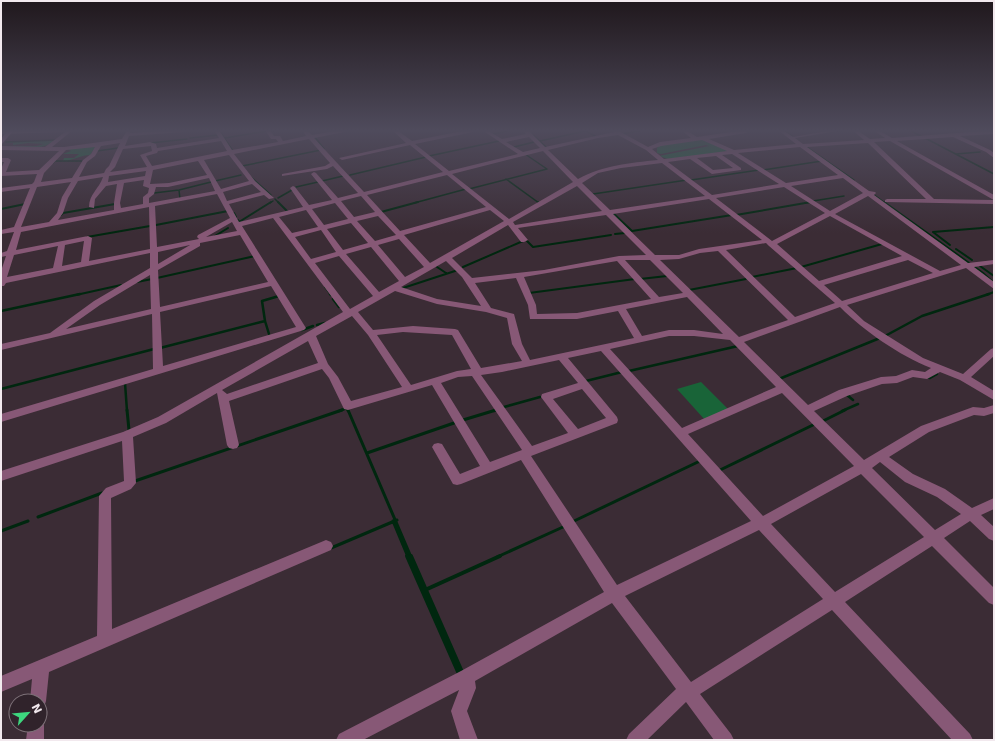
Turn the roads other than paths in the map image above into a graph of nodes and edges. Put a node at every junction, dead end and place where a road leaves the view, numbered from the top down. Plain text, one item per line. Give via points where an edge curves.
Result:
1 (6, 165) edge
2 (48, 165) edge
3 (83, 165) edge
4 (113, 165) edge
5 (148, 165) edge
6 (166, 165) edge
7 (203, 165) edge
8 (240, 165) edge
9 (330, 165) edge
10 (336, 165) edge
11 (439, 165) edge
12 (479, 165) edge
13 (560, 165) edge
14 (639, 165) edge
15 (669, 165) edge
16 (702, 165) edge
17 (733, 165) edge
18 (752, 165) edge
19 (830, 165) edge
20 (832, 165) edge
21 (894, 165) edge
22 (936, 165) edge
23 (150, 168) junction
24 (41, 172) junction
25 (448, 172) junction
26 (314, 174) dead end
27 (106, 175) junction
28 (284, 175) dead end
29 (210, 176) junction
30 (845, 176) junction
31 (147, 178) junction
32 (75, 179) junction
33 (120, 182) junction
34 (253, 182) junction
35 (578, 183) junction
36 (36, 184) junction
37 (104, 184) junction
38 (785, 185) junction
39 (153, 186) junction
40 (293, 188) dead end
41 (1, 190) edge
42 (219, 191) junction
43 (265, 193) junction
44 (362, 193) junction
45 (872, 193) junction
46 (710, 197) junction
47 (271, 198) dead end
48 (994, 198) edge
49 (335, 200) junction
50 (887, 200) junction
51 (932, 201) junction
52 (994, 202) edge
53 (226, 203) junction
54 (149, 205) junction
55 (92, 207) dead end
56 (307, 207) junction
57 (491, 208) junction
58 (118, 211) junction
59 (608, 212) junction
60 (380, 213) junction
61 (831, 214) junction
62 (275, 216) junction
63 (352, 220) junction
64 (236, 221) junction
65 (51, 224) junction
66 (511, 224) junction
67 (322, 228) junction
68 (17, 230) junction
69 (1, 232) edge
70 (243, 232) junction
71 (400, 235) junction
72 (290, 236) junction
73 (204, 240) junction
74 (524, 240) dead end
75 (194, 242) junction
76 (769, 242) junction
77 (62, 243) junction
78 (372, 244) junction
79 (720, 249) junction
80 (154, 250) junction
81 (11, 253) junction
82 (341, 253) junction
83 (1, 255) edge
84 (654, 257) junction
85 (909, 257) junction
86 (446, 258) junction
87 (619, 258) junction
88 (309, 262) junction
89 (994, 262) edge
90 (85, 264) junction
91 (971, 265) junction
92 (430, 268) junction
93 (57, 269) junction
94 (154, 269) junction
95 (940, 274) junction
96 (518, 275) junction
97 (994, 278) edge
98 (470, 281) junction
99 (1, 282) edge
100 (405, 282) junction
101 (274, 283) junction
102 (818, 284) junction
103 (994, 286) edge
104 (395, 288) junction
105 (690, 294) junction
106 (379, 297) junction
107 (658, 301) junction
108 (841, 304) junction
109 (621, 308) junction
110 (487, 309) junction
111 (156, 311) junction
112 (351, 313) junction
113 (794, 321) junction
114 (371, 333) junction
115 (50, 336) junction
116 (310, 336) junction
117 (639, 339) junction
118 (736, 340) junction
119 (1, 347) edge
120 (604, 348) junction
121 (994, 350) edge
122 (562, 357) junction
123 (528, 364) junction
124 (324, 366) junction
125 (938, 368) junction
126 (158, 370) junction
127 (477, 372) junction
128 (964, 378) junction
129 (435, 382) junction
130 (584, 385) junction
131 (220, 388) junction
132 (784, 388) junction
133 (409, 389) junction
134 (994, 396) edge
135 (223, 400) junction
136 (994, 409) edge
137 (806, 410) junction
138 (1, 420) edge
139 (681, 433) junction
140 (576, 434) junction
141 (127, 435) junction
142 (234, 445) dead end
143 (438, 447) dead end
144 (526, 452) junction
145 (880, 456) junction
146 (487, 467) junction
147 (863, 467) junction
148 (1, 476) edge
149 (994, 503) edge
150 (971, 514) junction
151 (761, 522) junction
152 (994, 535) edge
153 (933, 538) junction
154 (326, 546) dead end
155 (614, 594) junction
156 (994, 598) edge
157 (834, 600) junction
158 (105, 641) junction
159 (41, 668) junction
160 (467, 677) junction
161 (1, 684) edge
162 (687, 692) junction
163 (39, 693) edge
164 (344, 740) edge
165 (469, 740) edge
166 (635, 740) edge
167 (725, 740) edge
168 (964, 740) edge

1 - 24 street via 2,174
2 - 24 street
3 - 32 street
4 - 27 street
5 - 23 street
6 - 23 street
7 - 29 street
8 - 34 street
9 - 28 street
10 - 44 street
11 - 25 street
12 - 25 street
13 - 35 street
14 - 35 street via 596,172
15 - 46 street
16 - 17 street via 712,172 739,169
18 - 38 street
19 - 30 street
20 - 45 street
21 - 51 street
22 - 48 street
23 - 27 street
23 - 31 street
24 - 36 street
25 - 44 street
25 - 57 street
26 - 49 street
27 - 32 street
27 - 37 street
29 - 39 street
29 - 42 street
30 - 38 street
30 - 45 street
31 - 33 street
31 - 39 street via 146,186
32 - 36 street
32 - 65 street via 60,213
33 - 37 street
33 - 58 street
34 - 42 street
34 - 43 street
35 - 59 street
35 - 66 street
36 - 41 street
36 - 68 street via 20,217
37 - 55 street via 92,199
38 - 46 street
38 - 61 street
39 - 54 street via 151,194 146,196
40 - 56 street
42 - 53 street
42 - 54 street
43 - 47 street
43 - 53 street
44 - 49 street
44 - 60 street
45 - 50 street
45 - 61 street
45 - 91 street
46 - 59 street
46 - 76 street
49 - 56 street
49 - 63 street
50 - 51 street
50 - 91 street
51 - 52 street
53 - 64 street
54 - 58 street
54 - 80 street
56 - 62 street
56 - 67 street
57 - 66 street
57 - 71 street
58 - 65 street
59 - 66 street
59 - 84 street
60 - 63 street
60 - 71 street
61 - 76 street
61 - 85 street
62 - 64 street
62 - 72 street
63 - 67 street
63 - 78 street
64 - 70 street
64 - 75 street
65 - 68 street
66 - 74 street
66 - 86 street
67 - 72 street
67 - 82 street
68 - 69 street
68 - 81 street
70 - 73 street
70 - 101 street
71 - 78 street
71 - 92 street
72 - 88 street
73 - 75 street
73 - 94 street
75 - 80 street
76 - 79 street
76 - 102 street
77 - 81 street
77 - 90 street via 88,238
77 - 93 street
78 - 82 street
78 - 100 street
79 - 84 street via 679,257
79 - 113 street
80 - 90 street
80 - 94 street
81 - 83 street
81 - 99 street
82 - 88 street
82 - 106 street
84 - 87 street
84 - 105 street
85 - 95 street
85 - 102 street
86 - 92 street
86 - 98 street via 461,269
87 - 96 street
87 - 107 street
88 - 112 street
89 - 91 street
90 - 93 street
91 - 95 street
91 - 97 street
91 - 103 street
92 - 100 street
93 - 99 street
94 - 111 street
94 - 115 street via 97,303
95 - 108 street
96 - 98 street
96 - 109 street via 532,305 533,317 577,316
98 - 110 street
100 - 104 street
101 - 111 street
101 - 126 street via 301,328
102 - 108 street
104 - 106 street
104 - 110 street via 422,298
105 - 107 street
105 - 118 street
106 - 112 street
107 - 109 street
108 - 113 street
108 - 125 street via 861,323 920,360
109 - 117 street
110 - 123 street via 511,316 518,344
111 - 115 street
111 - 126 street
112 - 114 street
112 - 116 street
113 - 118 street
114 - 127 street via 388,329 424,328 455,332
114 - 133 street
115 - 119 street
116 - 124 street
116 - 131 street
117 - 118 street via 669,333 686,333
117 - 120 street
118 - 132 street
120 - 122 street
120 - 139 street
121 - 128 street
122 - 123 street
122 - 130 street
123 - 127 street
124 - 133 street via 333,377 348,406
124 - 135 street
125 - 128 street
125 - 137 street via 927,376 912,373 843,393
126 - 138 street
127 - 129 street via 457,374
127 - 144 street
128 - 134 street
129 - 133 street
129 - 146 street
130 - 140 street via 613,420
130 - 140 street via 546,397
131 - 135 street
131 - 141 street via 162,420
132 - 137 street
132 - 139 street
135 - 142 street
136 - 145 street via 984,412 973,411 925,429
137 - 147 street
139 - 151 street
140 - 144 street
141 - 148 street
141 - 158 street via 130,483 105,496
143 - 146 street via 457,480
144 - 146 street
144 - 155 street
145 - 147 street
145 - 150 street via 909,478 941,493
147 - 151 street
147 - 153 street
149 - 150 street
150 - 152 street
150 - 153 street
151 - 155 street
151 - 157 street
153 - 156 street
153 - 157 street
154 - 158 street
155 - 160 street
155 - 162 street
157 - 162 street
157 - 168 street
158 - 159 street
159 - 161 street
159 - 163 street
160 - 164 street
160 - 165 street via 468,688 460,711
162 - 166 street
162 - 167 street

